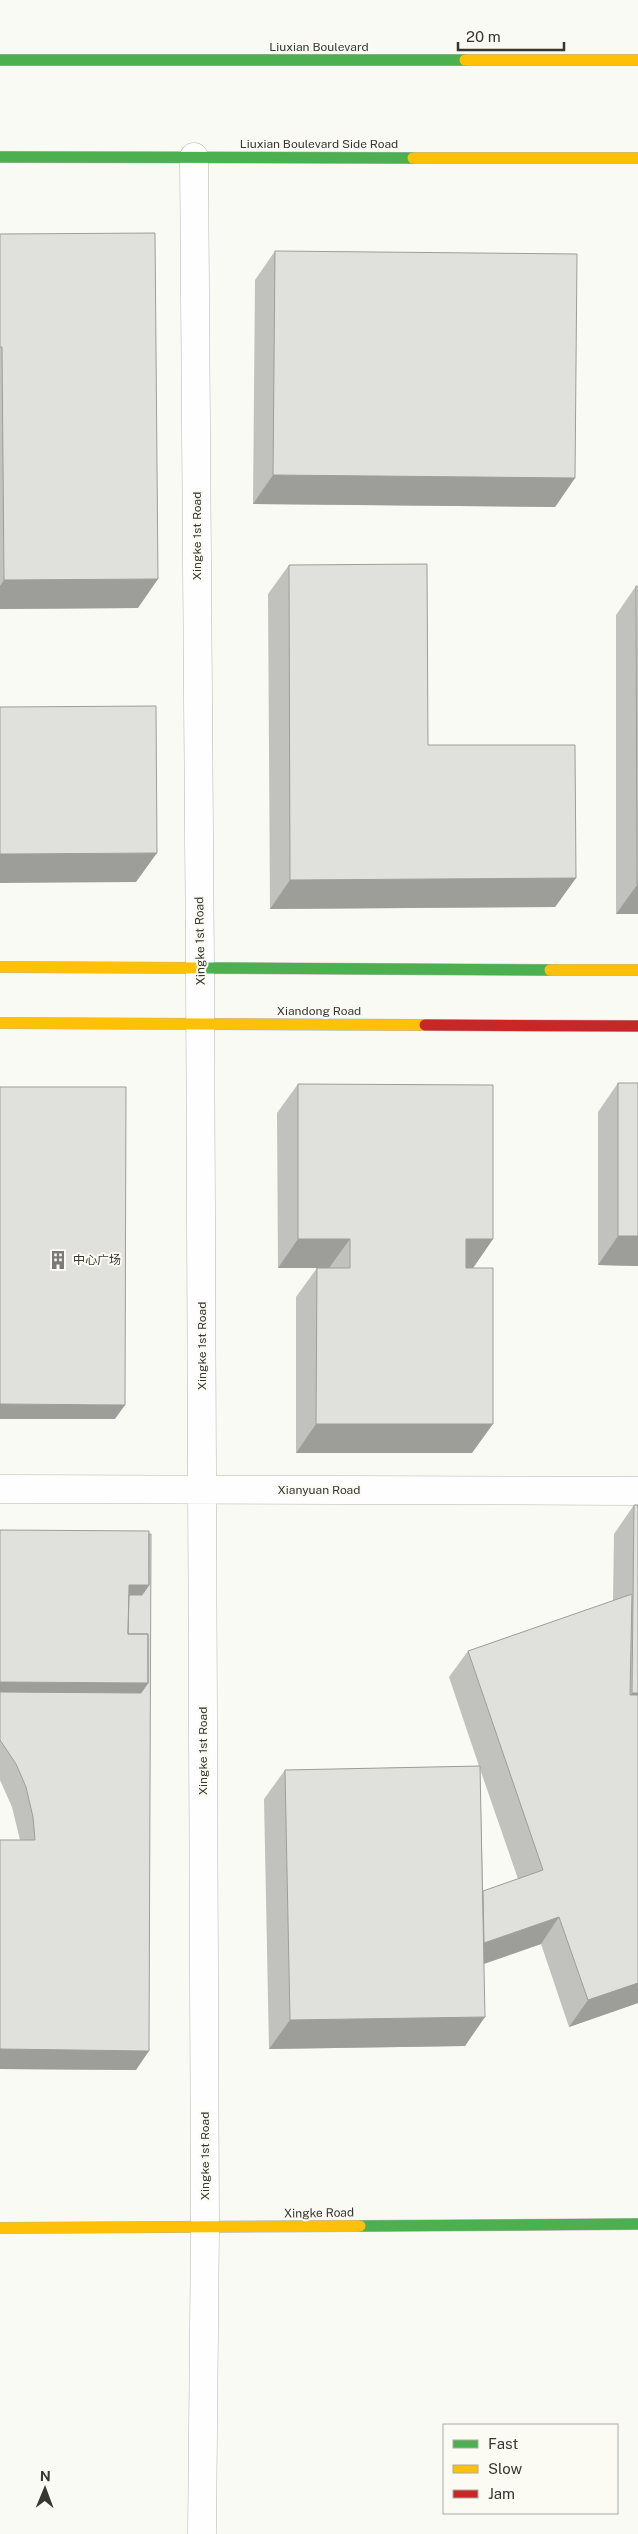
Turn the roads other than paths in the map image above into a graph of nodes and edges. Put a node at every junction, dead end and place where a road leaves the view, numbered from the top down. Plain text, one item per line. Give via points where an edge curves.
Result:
1 (0, 60) edge
2 (638, 60) edge
3 (0, 157) edge
4 (194, 158) junction
5 (638, 158) edge
6 (0, 967) edge
7 (200, 968) junction
8 (638, 970) edge
9 (0, 1023) edge
10 (201, 1024) junction
11 (638, 1026) edge
12 (0, 1489) edge
13 (202, 1490) junction
14 (638, 1491) edge
15 (638, 2224) edge
16 (0, 2228) edge
17 (205, 2228) junction
18 (202, 2534) edge

1 - 2 main road, Liuxian Boulevard
3 - 4 main road, Liuxian Boulevard Side Road
4 - 5 main road, Liuxian Boulevard Side Road
4 - 7 street, Xingke 1st Road
6 - 7 main road
7 - 8 main road
7 - 10 street, Xingke 1st Road
9 - 10 main road, Xiandong Road
10 - 11 main road, Xiandong Road
10 - 13 street, Xingke 1st Road
12 - 13 street, Xianyuan Road
13 - 14 street, Xianyuan Road
13 - 17 street, Xingke 1st Road
15 - 17 main road, Xingke Road
16 - 17 main road, Xingke Road
17 - 18 street, Xingke 1st Road

